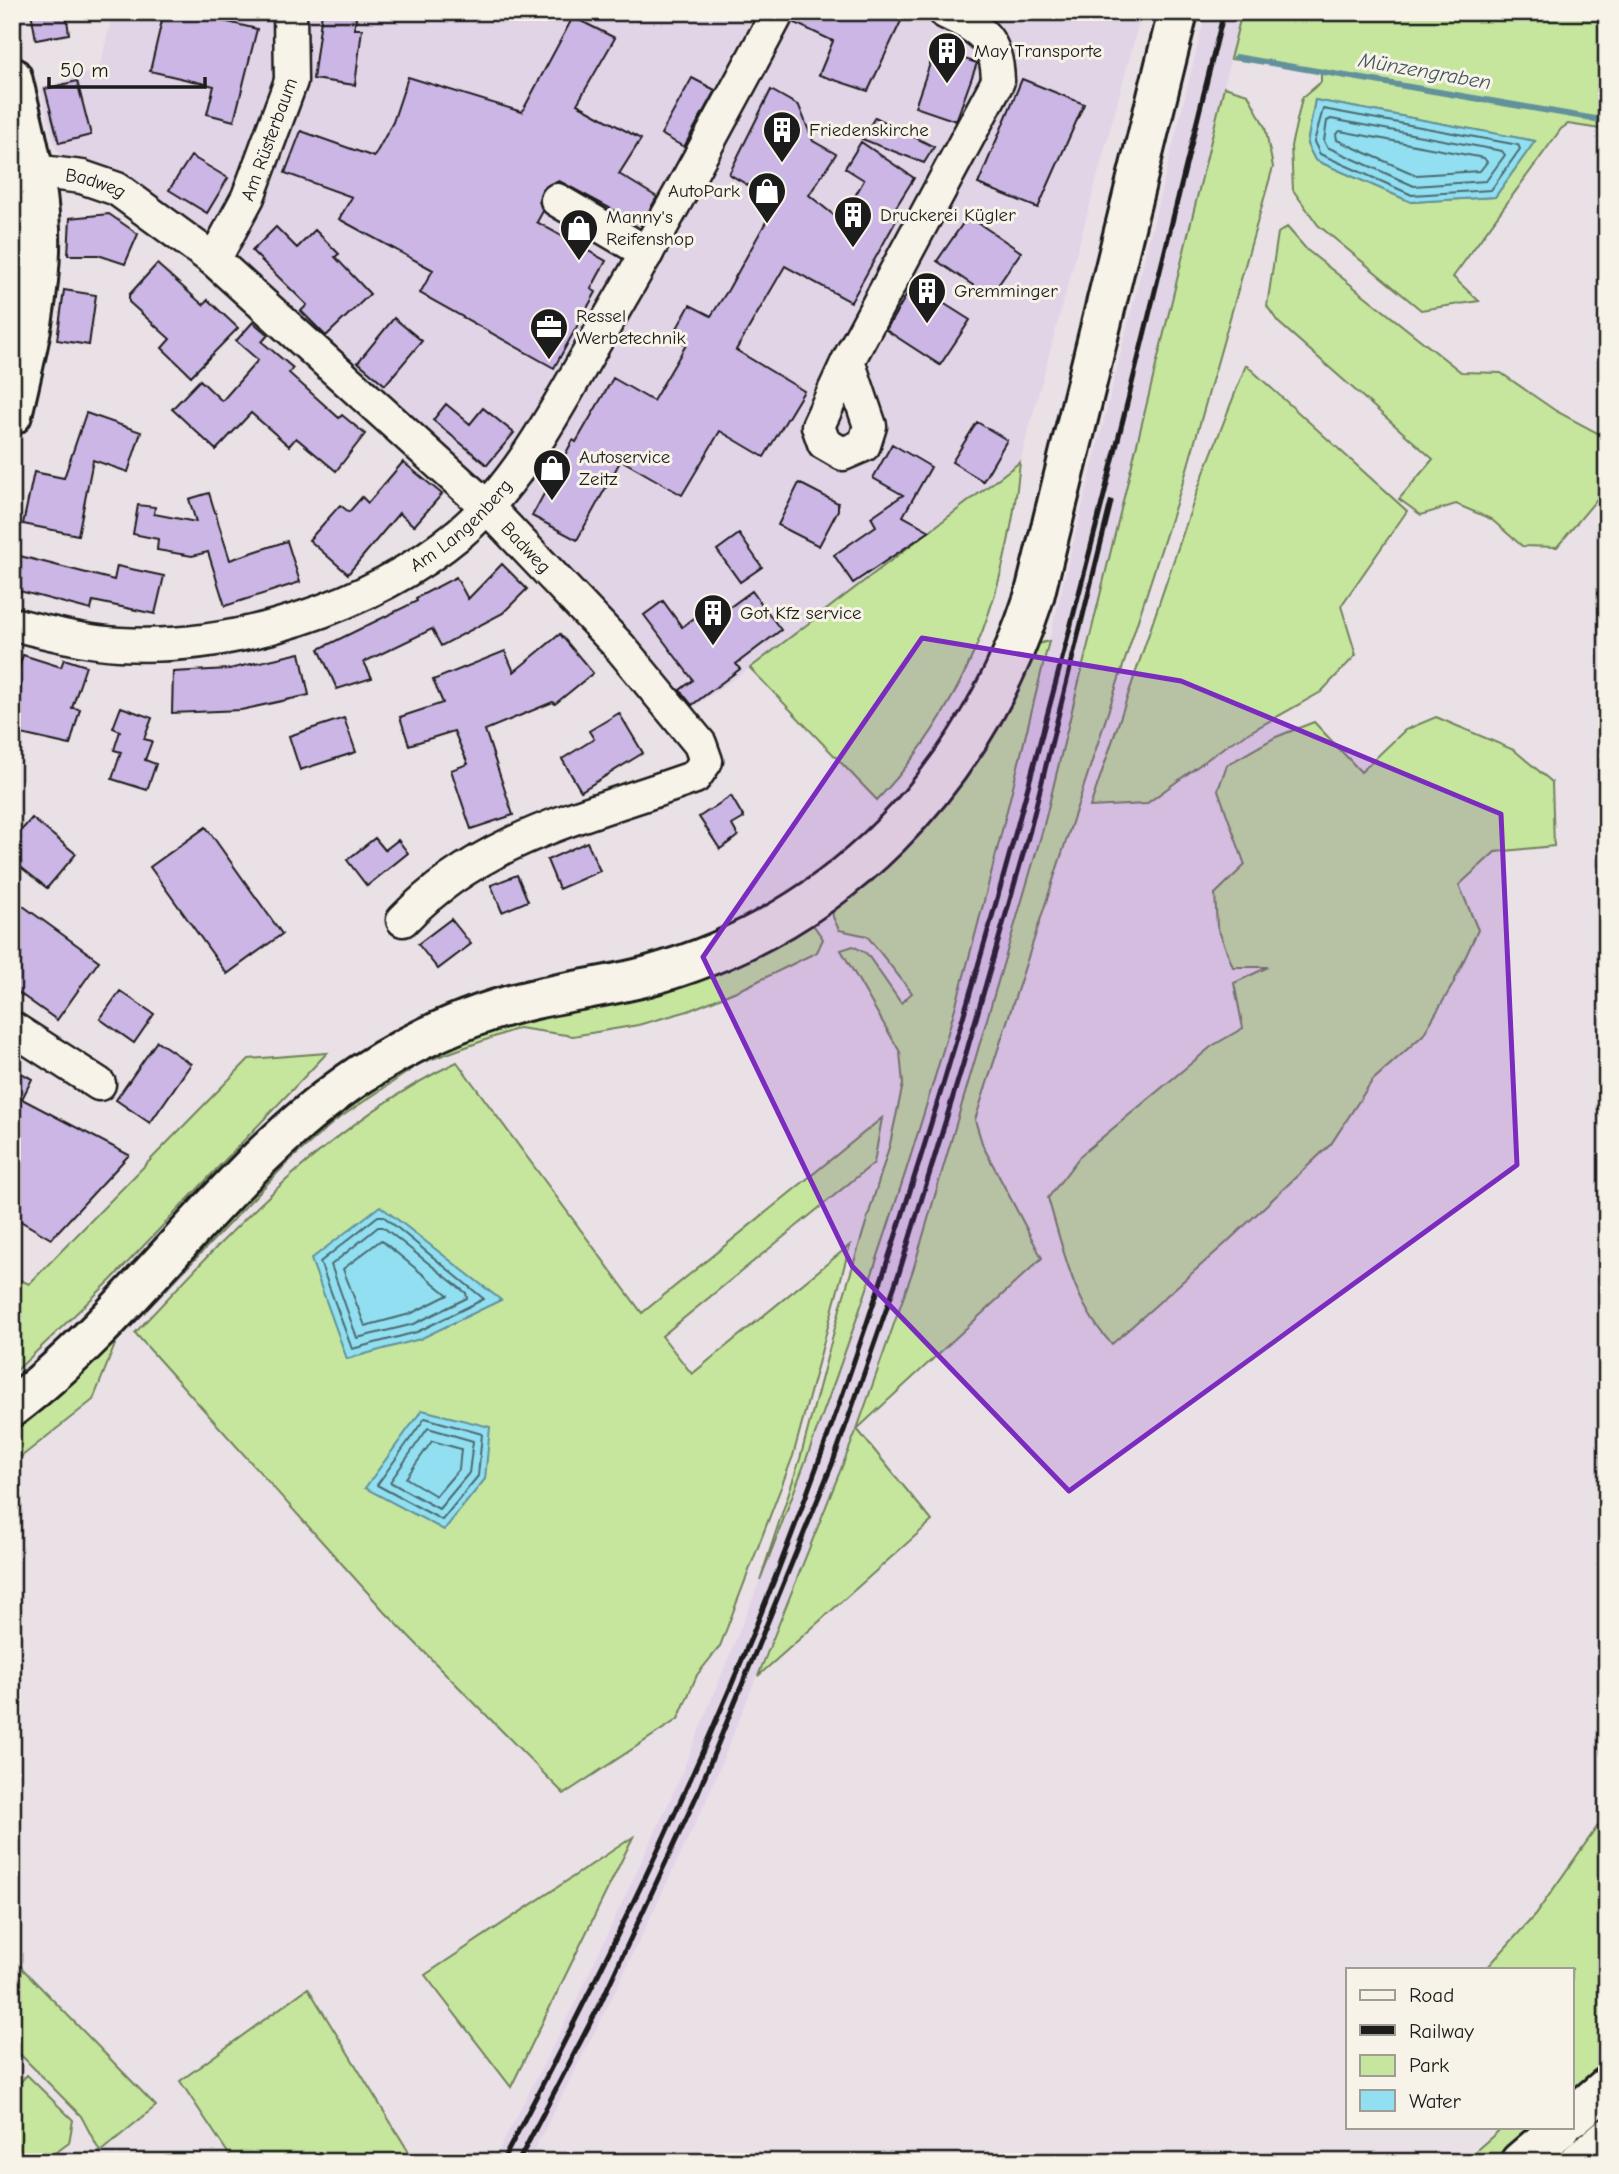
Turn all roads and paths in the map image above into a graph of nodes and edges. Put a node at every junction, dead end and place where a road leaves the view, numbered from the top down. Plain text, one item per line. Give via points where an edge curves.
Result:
1 (290, 12) edge
2 (778, 12) edge
3 (945, 12) edge
4 (1178, 12) edge
5 (12, 77) edge
6 (34, 172) junction
7 (557, 200) dead end
8 (647, 253) junction
9 (214, 260) junction
10 (848, 361) dead end
11 (12, 415) edge
12 (487, 507) junction
13 (12, 624) edge
14 (403, 920) dead end
15 (12, 1028) edge
16 (99, 1084) dead end
17 (12, 1407) edge
18 (1607, 2087) edge
19 (1574, 2115) edge
20 (1560, 2128) edge
21 (1607, 2138) edge
22 (1520, 2162) edge
23 (1579, 2162) edge

1 - 9 street, Am Rüsterbaum via 291,80 248,197
2 - 8 street, Am Langenberg
3 - 10 street via 986,36 997,56 998,81
4 - 17 main road via 1034,597 999,686 967,742 929,794 862,863 760,932 650,975 532,999 472,1018 362,1074 289,1132 69,1359
5 - 6 main road
6 - 9 street, Badweg via 82,177 117,189
6 - 11 main road via 40,232 32,327
7 - 8 street
8 - 12 street, Am Langenberg via 548,424
9 - 12 street, Badweg
12 - 13 street, Am Langenberg via 435,551 376,586 259,633 120,645
12 - 14 street, Badweg via 620,647 700,744 706,761 695,777 576,816 489,852 420,902
15 - 16 street
18 - 19 main road
20 - 22 main road
21 - 23 main road

